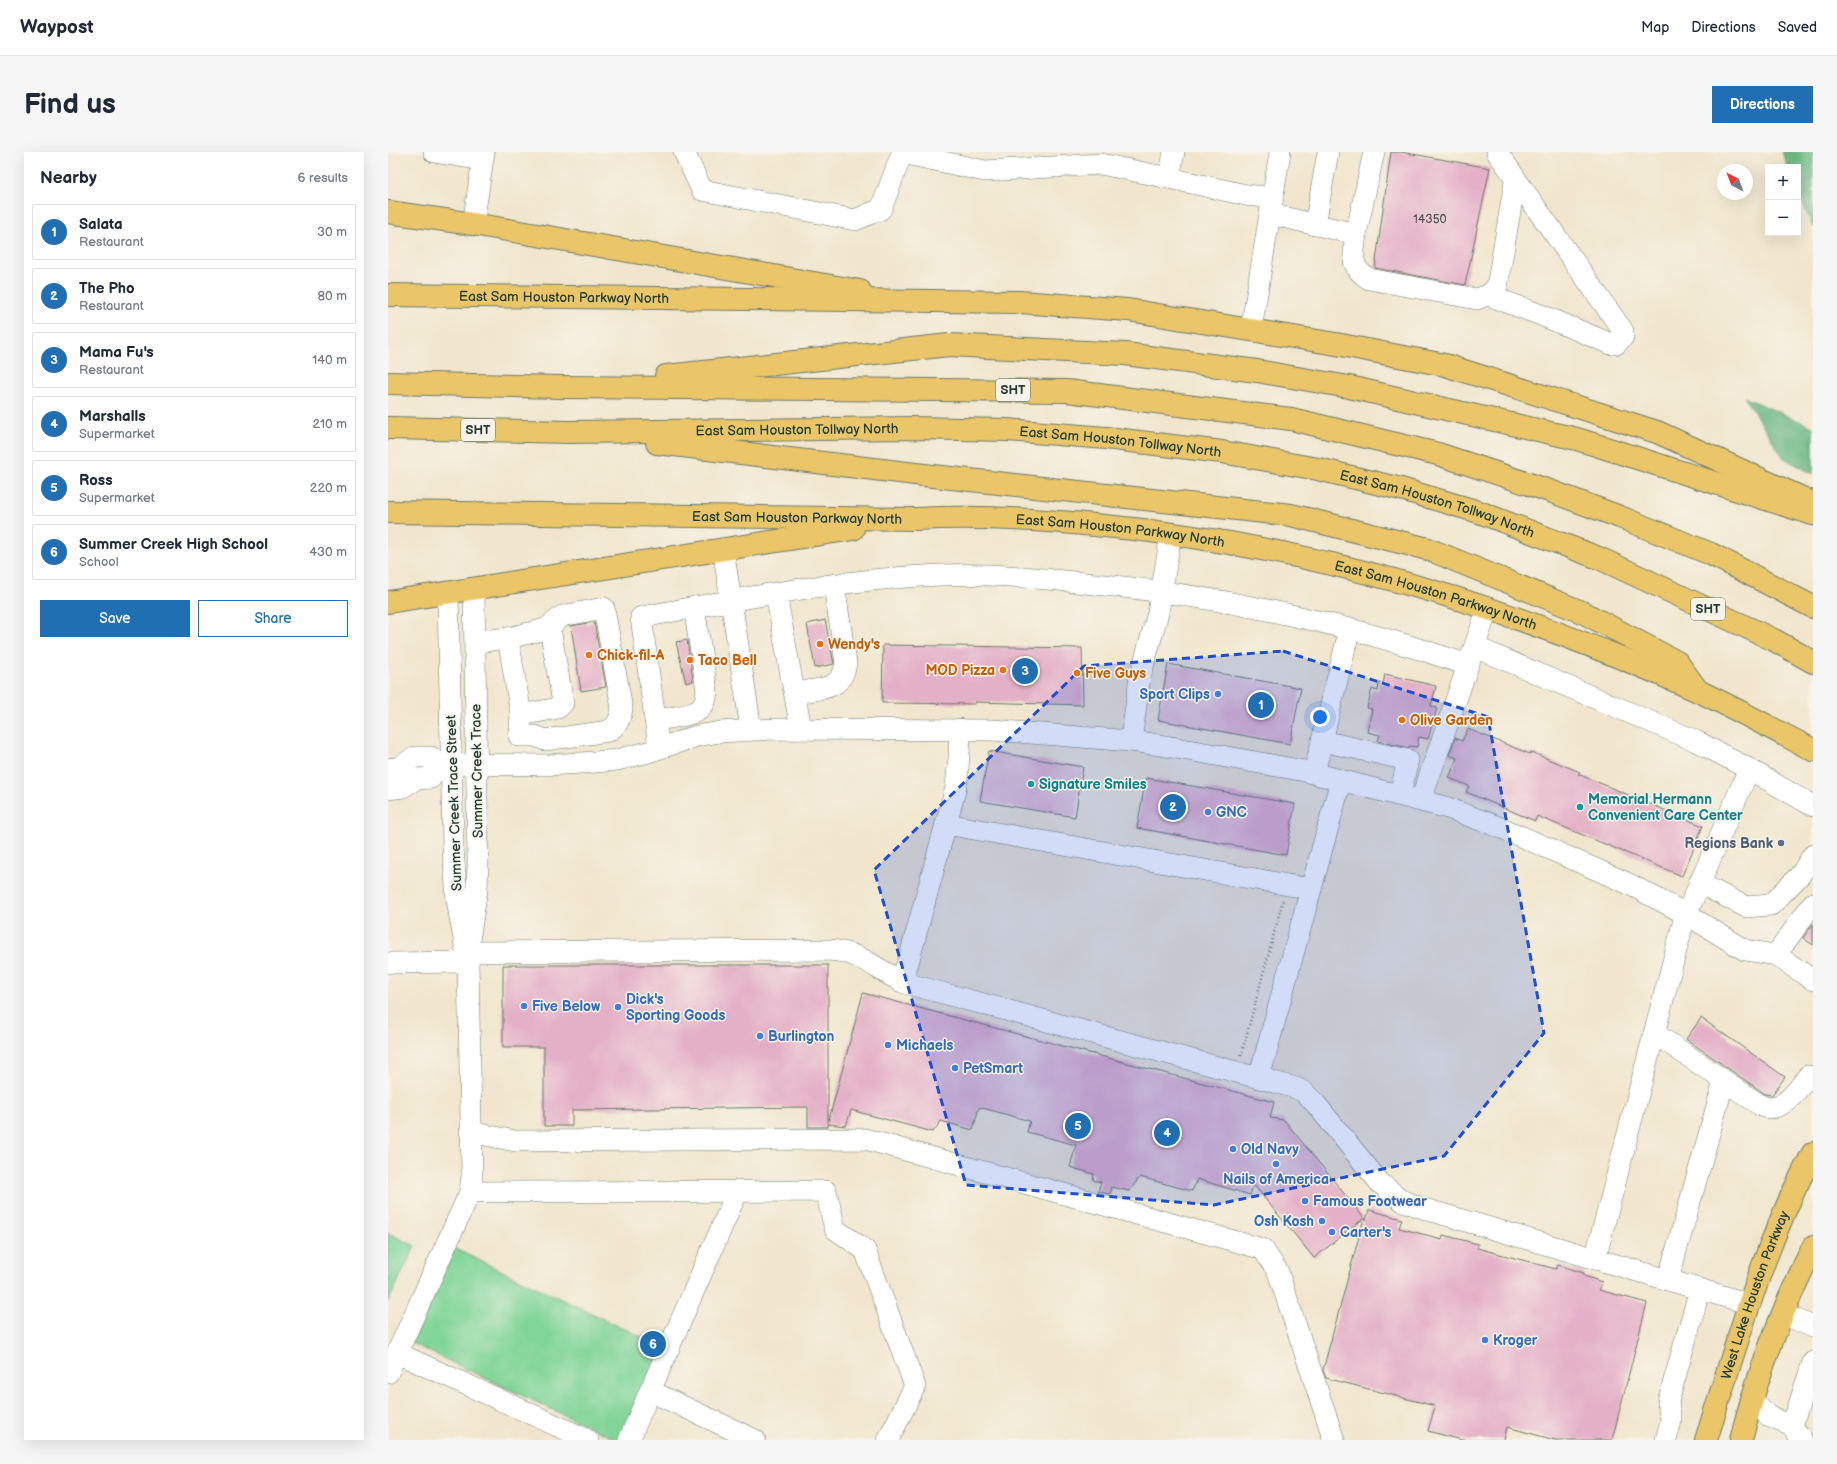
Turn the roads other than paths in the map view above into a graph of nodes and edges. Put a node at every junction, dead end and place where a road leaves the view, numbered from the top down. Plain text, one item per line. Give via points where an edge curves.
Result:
1 (434, 152) edge
2 (684, 152) edge
3 (1174, 152) edge
4 (1280, 152) edge
5 (1328, 152) edge
6 (1374, 152) edge
7 (1497, 152) edge
8 (902, 153) edge
9 (483, 156) edge
10 (1170, 178) junction
11 (1514, 178) junction
12 (1272, 206) junction
13 (388, 212) edge
14 (473, 224) junction
15 (1315, 225) junction
16 (1356, 234) junction
17 (388, 295) edge
18 (1488, 296) junction
19 (928, 302) junction
20 (1251, 330) junction
21 (389, 383) edge
22 (562, 387) junction
23 (388, 428) edge
24 (569, 432) junction
25 (1813, 503) edge
26 (396, 512) edge
27 (1813, 514) edge
28 (916, 519) junction
29 (1172, 534) junction
30 (723, 549) junction
31 (834, 585) junction
32 (474, 589) junction
33 (1162, 591) junction
34 (448, 593) junction
35 (776, 594) junction
36 (731, 600) junction
37 (388, 602) edge
38 (694, 607) junction
39 (1813, 607) edge
40 (1488, 608) junction
41 (1350, 628) junction
42 (546, 629) junction
43 (508, 638) junction
44 (475, 642) junction
45 (1471, 656) junction
46 (1813, 662) edge
47 (1698, 691) junction
48 (795, 693) junction
49 (521, 715) junction
50 (656, 720) junction
51 (801, 729) junction
52 (960, 729) junction
53 (751, 730) junction
54 (519, 736) junction
55 (1131, 741) junction
56 (1322, 741) junction
57 (659, 748) junction
58 (1813, 750) edge
59 (478, 764) junction
60 (516, 764) junction
61 (445, 765) junction
62 (388, 769) edge
63 (1748, 769) junction
64 (1314, 774) junction
65 (1341, 780) junction
66 (388, 789) edge
67 (1400, 794) junction
68 (1420, 800) junction
69 (1813, 806) edge
70 (946, 824) junction
71 (1813, 855) edge
72 (1699, 884) junction
73 (1311, 889) junction
74 (1813, 903) edge
75 (1686, 914) junction
76 (1776, 955) junction
77 (467, 957) junction
78 (388, 963) edge
79 (900, 980) junction
80 (1813, 980) edge
81 (1654, 1033) junction
82 (1811, 1075) edge
83 (1259, 1078) junction
84 (1724, 1081) junction
85 (470, 1132) junction
86 (1813, 1153) edge
87 (738, 1190) junction
88 (470, 1192) junction
89 (1813, 1247) edge
90 (1595, 1259) junction
91 (1668, 1280) junction
92 (1700, 1289) junction
93 (1750, 1304) junction
94 (1783, 1314) junction
95 (1813, 1327) edge
96 (397, 1353) junction
97 (1813, 1362) edge
98 (388, 1373) edge
99 (650, 1391) junction
100 (1752, 1400) junction
101 (1797, 1433) edge
102 (588, 1440) edge
103 (628, 1440) edge
104 (755, 1440) edge
105 (888, 1440) edge
106 (1334, 1440) edge
107 (1666, 1440) edge
108 (1706, 1440) edge
109 (1741, 1440) edge

1 - 9 street
2 - 8 street via 702,190 855,220 881,210
3 - 10 street
4 - 12 street
5 - 15 street
6 - 16 street
7 - 11 street
8 - 10 street via 985,171 1101,164
9 - 14 street
10 - 12 street via 1246,195
11 - 18 street via 1497,287
11 - 18 street via 1623,331 1623,337 1616,344 1611,344
12 - 15 street
12 - 20 street
13 - 14 main road
14 - 19 main road
15 - 16 street
16 - 18 street via 1354,263 1359,272 1369,279 1472,300
17 - 19 main road, East Sam Houston Parkway North
19 - 20 main road, East Sam Houston Parkway North via 1020,302 1128,310
20 - 25 main road, East Sam Houston Parkway North via 1336,344 1452,368 1657,432
21 - 22 main road, SHT
22 - 27 main road via 949,345 1125,354 1257,371 1349,387 1576,439
22 - 39 main road, SHT via 1067,391 1292,419 1438,454 1513,478 1711,554
23 - 24 main road, East Sam Houston Tollway North / SHT
24 - 46 main road, East Sam Houston Tollway North / SHT via 913,428 1007,430 1106,438 1222,452 1318,469 1401,489 1479,512 1601,559 1774,640
24 - 47 main road via 924,475 1291,515 1428,549 1584,613 1677,662
26 - 28 main road, East Sam Houston Parkway North
28 - 29 main road, East Sam Houston Parkway North via 1006,518
28 - 30 main road
29 - 33 street
29 - 40 main road, East Sam Houston Parkway North via 1266,550 1373,573
30 - 32 main road
30 - 36 street
31 - 33 street via 896,578 968,575 1042,579
31 - 35 street
31 - 48 street via 846,663 845,674 834,686
32 - 34 main road
32 - 44 street, Summer Creek Trace
33 - 41 street
33 - 55 street via 1140,678
34 - 37 main road
34 - 61 street, Summer Creek Trace Street
35 - 36 street
35 - 48 street
36 - 38 street
36 - 53 street
38 - 50 street via 707,691 706,701 695,713
38 - 50 street via 640,617
40 - 45 street
40 - 47 main road, East Sam Houston Parkway North via 1580,642
41 - 45 street via 1410,645
41 - 56 street
42 - 43 street
42 - 49 street via 551,634 562,702 558,708
42 - 54 street via 562,616 604,608 622,709 620,719 616,727 609,731 545,740 535,736
43 - 44 street
43 - 49 street
44 - 59 street, Summer Creek Trace
45 - 63 street via 1670,730
45 - 68 street
47 - 58 main road, East Sam Houston Parkway North
48 - 51 street
49 - 54 street
50 - 57 street
51 - 52 street
51 - 53 street
52 - 55 street
52 - 70 street via 958,771
53 - 57 street via 703,735
54 - 60 street
55 - 64 street
56 - 64 street
56 - 67 street via 1408,760
57 - 60 street via 625,758 596,762
59 - 60 street
59 - 61 street
59 - 77 street, Summer Creek Trace via 477,890
61 - 62 street via 431,757 416,757 398,767
61 - 66 street via 431,778 416,779 403,787
61 - 77 street, Summer Creek Trace Street via 454,874
63 - 69 street
63 - 72 street
64 - 65 street
65 - 67 street
65 - 73 street
67 - 68 street
68 - 75 street via 1498,827 1566,856 1640,889
70 - 73 street
70 - 79 street via 908,963
71 - 72 street via 1802,874 1772,905 1746,907
72 - 75 street
73 - 83 street
74 - 76 street
75 - 76 street via 1745,950
75 - 81 street
76 - 80 street
77 - 78 street
77 - 79 street via 839,950 859,956
77 - 85 street, Summer Creek Trace Street
79 - 83 street
81 - 84 street
81 - 90 street
82 - 84 street via 1789,1098 1771,1109 1760,1106
83 - 90 street via 1304,1092 1380,1183 1403,1201
84 - 91 street
85 - 88 street, Summer Creek Trace Street
85 - 106 street via 515,1141 865,1138 1263,1249 1278,1272
86 - 93 main road, West Lake Houston Parkway via 1782,1216
87 - 88 street
87 - 99 street
87 - 105 street via 826,1192 835,1229 865,1250 915,1386
88 - 96 street, Summer Creek Trace Street
89 - 94 main road
90 - 91 street
91 - 92 street
92 - 93 street
92 - 107 street via 1668,1402 1671,1421
93 - 94 main road
93 - 108 main road, West Lake Houston Parkway
94 - 95 street
94 - 100 main road
96 - 98 street, Summer Creek Trace Street
96 - 102 street
97 - 101 street
99 - 103 street
99 - 104 street
100 - 101 street via 1770,1417
100 - 109 main road

